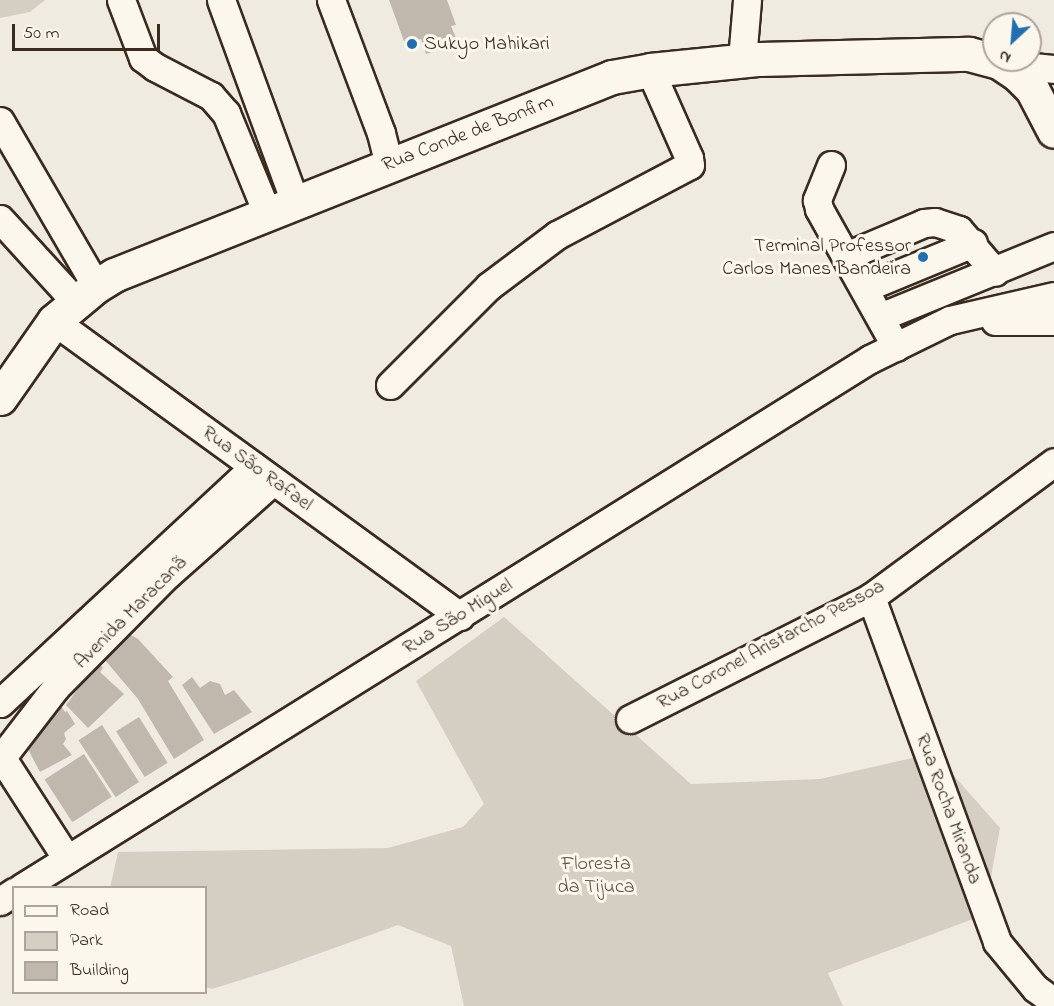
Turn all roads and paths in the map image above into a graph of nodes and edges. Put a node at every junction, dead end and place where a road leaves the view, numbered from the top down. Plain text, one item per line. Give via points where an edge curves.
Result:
1 (121, 0) edge
2 (221, 0) edge
3 (331, 0) edge
4 (747, 0) edge
5 (982, 57) edge
6 (742, 60) junction
7 (650, 70) junction
8 (1014, 72) edge
9 (1051, 117) edge
10 (0, 121) edge
11 (389, 165) junction
12 (831, 165) dead end
13 (281, 208) junction
14 (0, 219) edge
15 (973, 243) junction
16 (1054, 246) edge
17 (846, 256) junction
18 (995, 272) junction
19 (864, 288) junction
20 (75, 302) junction
21 (1050, 305) edge
22 (879, 317) junction
23 (896, 347) junction
24 (390, 385) dead end
25 (0, 398) edge
26 (1054, 462) edge
27 (264, 474) junction
28 (871, 597) junction
29 (460, 616) junction
30 (0, 703) edge
31 (630, 718) dead end
32 (1, 756) edge
33 (67, 859) junction
34 (24, 886) edge
35 (1054, 1002) edge

1 - 13 street via 143,58 211,96 226,113
2 - 13 street
3 - 11 street via 381,133
4 - 6 street
5 - 6 main road, Rua Conde de Bonfim via 956,53
6 - 7 main road, Rua Conde de Bonfim
7 - 11 main road, Rua Conde de Bonfim via 612,77
7 - 24 street via 690,165 557,235 489,286
8 - 9 main road
10 - 20 street
11 - 13 main road, Rua Conde de Bonfim
12 - 17 street via 818,200 819,209
13 - 20 main road, Rua Conde de Bonfim via 114,275
14 - 20 street
15 - 17 street via 950,225 924,222
15 - 18 street
15 - 19 street
16 - 18 street
17 - 19 street
18 - 22 street
19 - 22 street
20 - 25 main road, Rua Conde de Bonfim
20 - 27 street, Rua São Rafael
21 - 23 street, Rua São Miguel via 934,327
21 - 23 street, Rua São Miguel via 1037,320 985,322
22 - 23 street
23 - 29 street, Rua São Miguel
26 - 28 street, Rua Coronel Aristarcho Pessoa
27 - 29 street, Rua São Rafael
27 - 30 street, Avenida Maracanã
27 - 32 street, Avenida Maracanã via 56,687
28 - 31 street, Rua Coronel Aristarcho Pessoa
28 - 35 street, Rua Rocha Miranda via 997,942 1035,988
29 - 33 street, Rua São Miguel
32 - 33 street
33 - 34 street, Rua São Miguel

